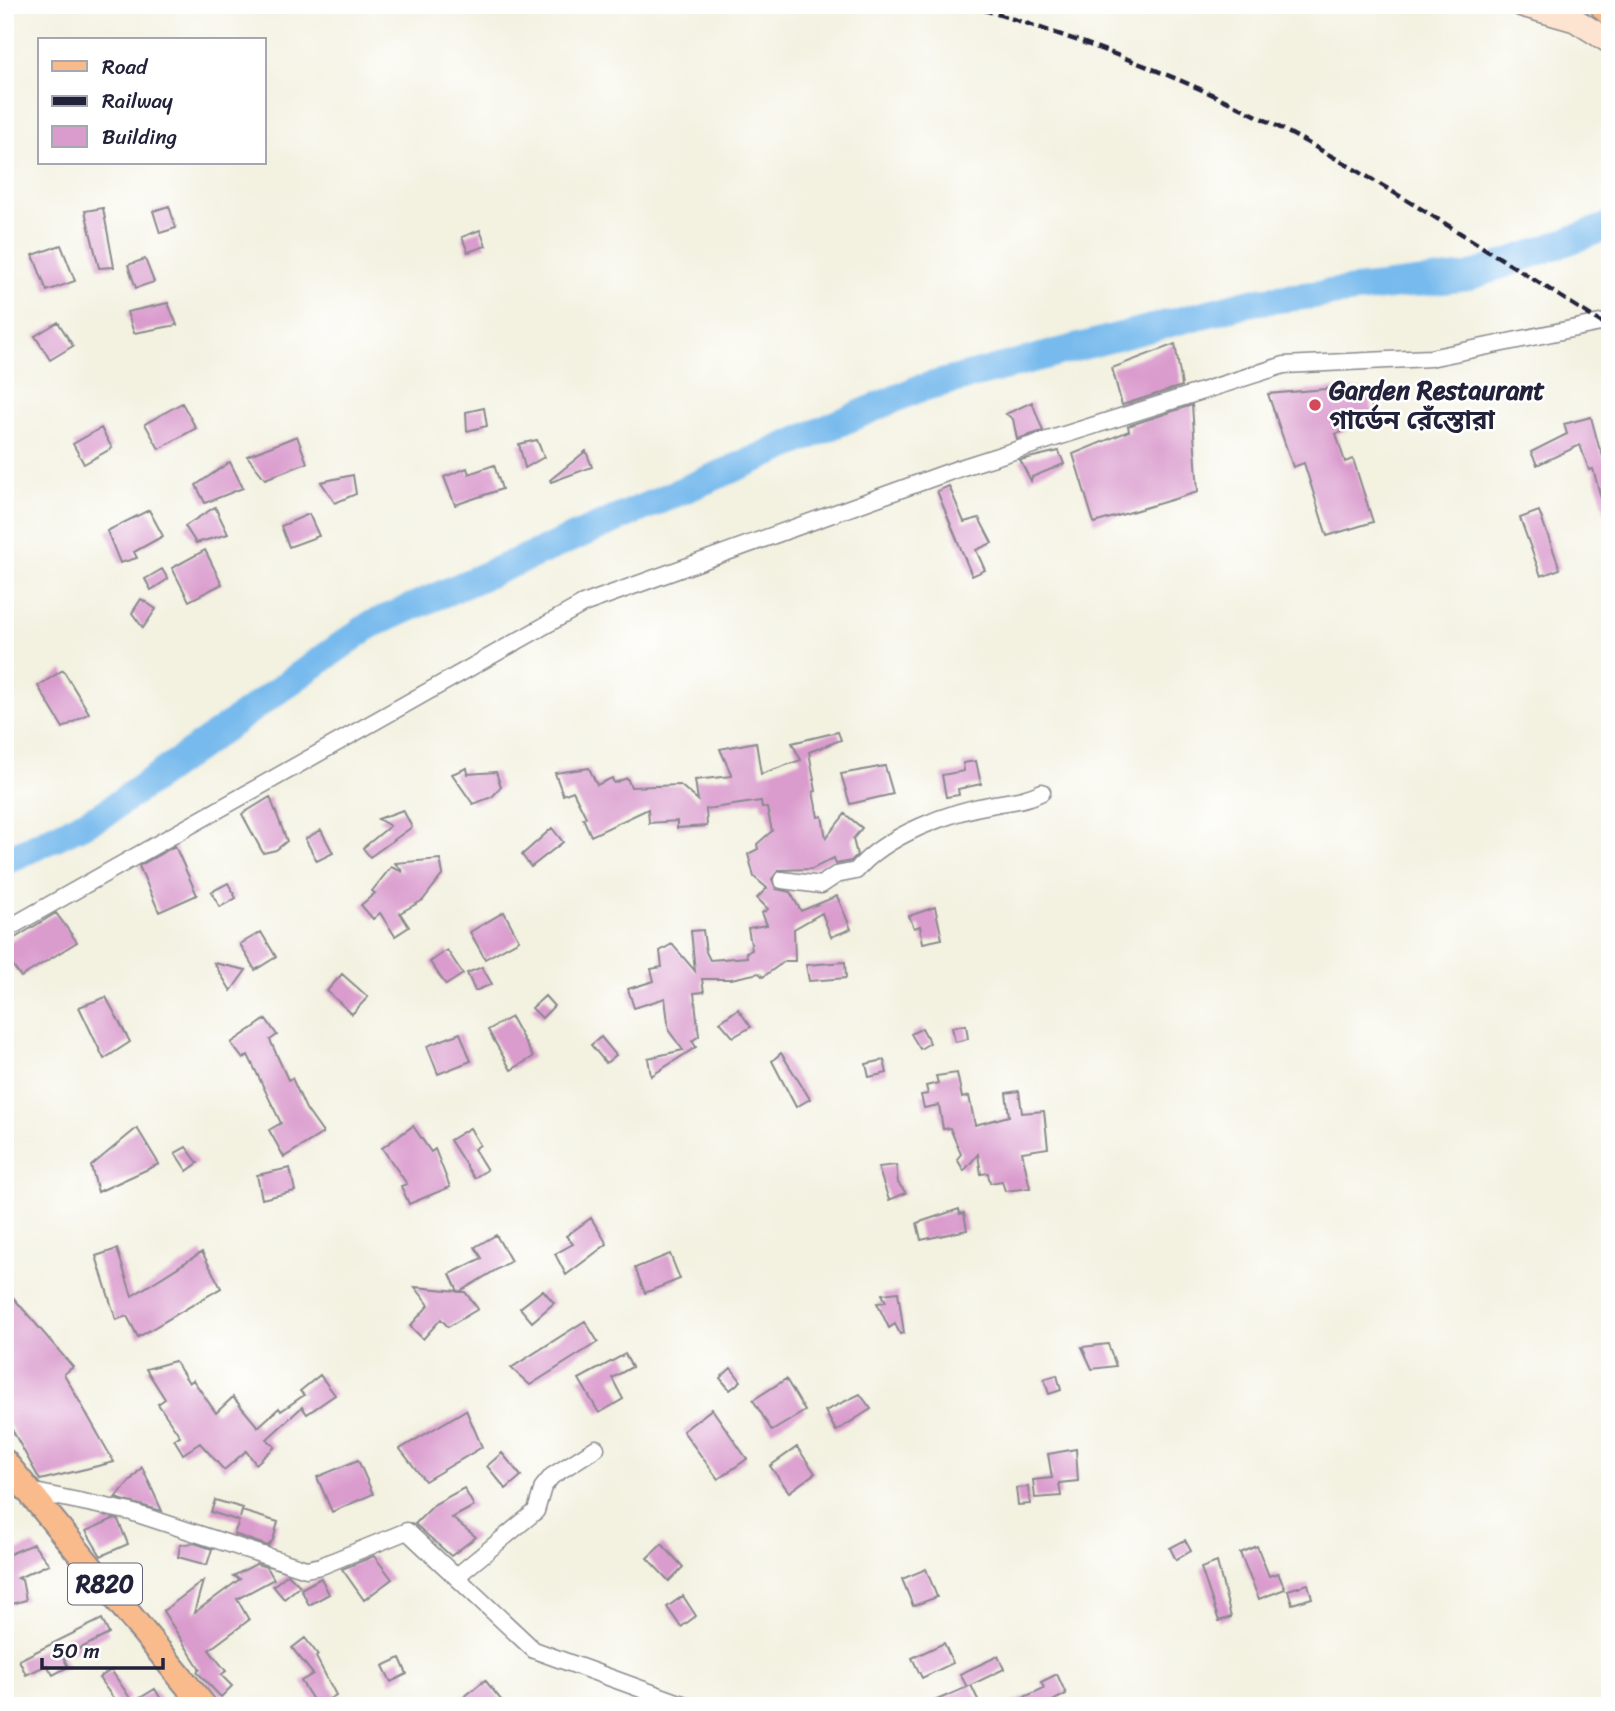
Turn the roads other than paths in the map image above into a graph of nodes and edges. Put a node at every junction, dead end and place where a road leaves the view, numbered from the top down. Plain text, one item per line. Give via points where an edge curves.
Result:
1 (1522, 5) edge
2 (1605, 5) edge
3 (1610, 10) edge
4 (1610, 42) edge
5 (1610, 321) edge
6 (1042, 792) dead end
7 (782, 880) dead end
8 (5, 930) edge
9 (596, 1448) dead end
10 (5, 1462) edge
11 (30, 1491) junction
12 (457, 1576) junction
13 (196, 1703) edge
14 (688, 1706) edge

1 - 4 street via 1575,20
2 - 3 highway
5 - 8 street via 1430,358 1284,365 960,468 583,604
6 - 7 street via 1024,801 955,813 918,828 867,857 856,871 836,875 821,885
9 - 12 street via 552,1476 543,1487 536,1511
10 - 11 main road, R820
11 - 12 street via 131,1512 306,1569 407,1531
11 - 13 main road, R820
12 - 14 street via 482,1605 534,1650

